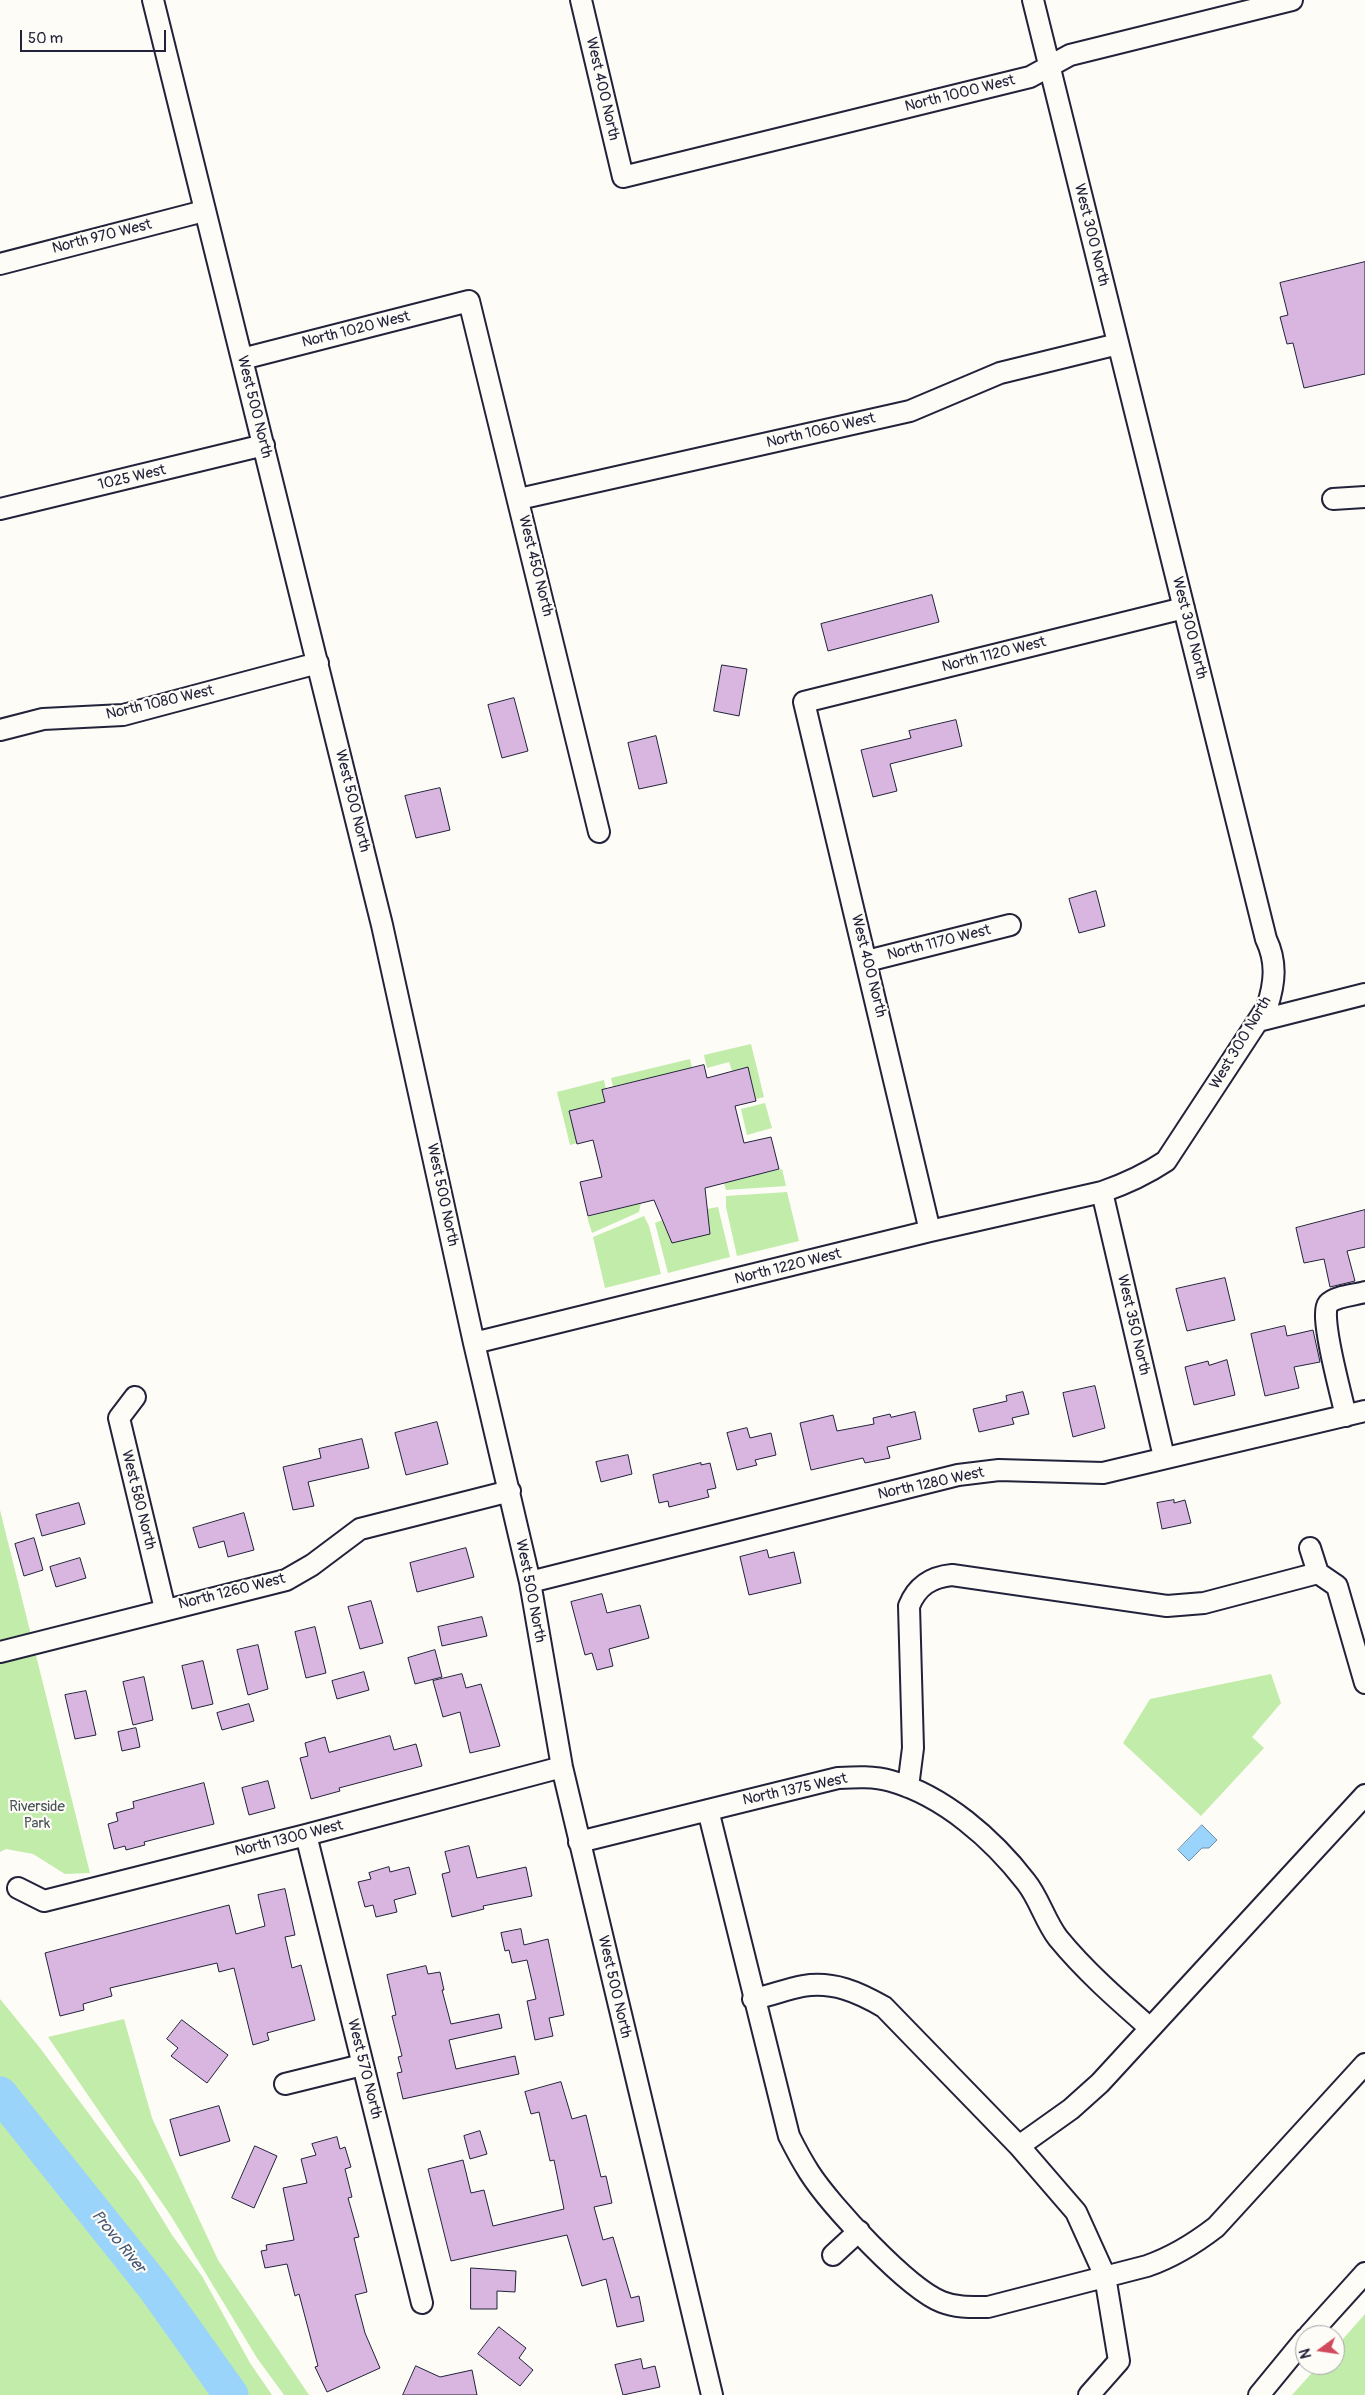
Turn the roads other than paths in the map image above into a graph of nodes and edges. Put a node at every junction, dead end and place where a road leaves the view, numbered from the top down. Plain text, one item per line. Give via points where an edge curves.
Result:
1 (153, 0) edge
2 (581, 0) edge
3 (1033, 0) edge
4 (1292, 0) edge
5 (1050, 68) junction
6 (623, 177) joint
7 (204, 211) junction
8 (0, 264) edge
9 (469, 301) joint
10 (1118, 344) junction
11 (242, 359) junction
12 (264, 445) junction
13 (1365, 497) edge
14 (1333, 499) dead end
15 (519, 500) junction
16 (0, 509) edge
17 (1184, 608) junction
18 (318, 663) junction
19 (804, 702) joint
20 (0, 730) edge
21 (600, 832) dead end
22 (1010, 925) dead end
23 (867, 961) junction
24 (1365, 994) edge
25 (1258, 1020) junction
26 (1102, 1192) junction
27 (930, 1231) junction
28 (1365, 1292) edge
29 (474, 1343) junction
30 (136, 1397) dead end
31 (1355, 1413) edge
32 (1164, 1458) junction
33 (510, 1490) junction
34 (1310, 1548) dead end
35 (1318, 1573) junction
36 (530, 1582) junction
37 (165, 1609) junction
38 (0, 1652) edge
39 (1365, 1683) edge
40 (562, 1767) junction
41 (908, 1787) junction
42 (1365, 1795) edge
43 (708, 1810) junction
44 (306, 1835) junction
45 (579, 1842) junction
46 (18, 1888) dead end
47 (754, 1999) junction
48 (1150, 2028) junction
49 (1365, 2064) edge
50 (362, 2065) junction
51 (285, 2084) dead end
52 (1019, 2146) junction
53 (859, 2231) junction
54 (833, 2255) dead end
55 (1365, 2273) edge
56 (1105, 2276) junction
57 (422, 2303) dead end
58 (1318, 2325) edge
59 (1295, 2351) edge
60 (712, 2395) edge
61 (1089, 2395) edge
62 (1260, 2395) edge

1 - 7 street, West 500 North
2 - 6 street, West 400 North
3 - 5 street, West 300 North
4 - 5 street, North 1000 West via 1070,55
5 - 6 street, North 1000 West via 1030,77
5 - 10 street, West 300 North
7 - 8 street, North 970 West
7 - 11 street, West 500 North
9 - 11 street, North 1020 West
9 - 15 street, West 450 North
10 - 15 street, North 1060 West via 1000,373 910,411
10 - 17 street, West 300 North
11 - 12 street, West 500 North
12 - 16 street, 1025 West
12 - 18 street, West 500 North
13 - 14 street
15 - 21 street, West 450 North
17 - 19 street, North 1120 West
17 - 25 street, West 300 North via 1271,950 1273,989
18 - 20 street, North 1080 West via 123,715 42,719
18 - 29 street, West 500 North via 382,925
19 - 23 street, West 400 North
22 - 23 street, North 1170 West
23 - 27 street, West 400 North
24 - 25 street
25 - 26 street, West 300 North via 1166,1161 1147,1174
26 - 27 street, North 1220 West
26 - 32 street, West 350 North
27 - 29 street, North 1220 West
28 - 31 street via 1334,1300 1328,1304 1324,1318
29 - 33 street, West 500 North
30 - 37 street, West 580 North via 118,1418
31 - 32 street, North 1280 West
32 - 36 street, North 1280 West via 1103,1473 999,1470 958,1475
33 - 36 street, West 500 North
33 - 37 street, North 1260 West via 360,1529 286,1580
34 - 35 street
35 - 39 street via 1337,1586
35 - 41 street via 1204,1603 1167,1606 952,1575 928,1581 914,1595 909,1606 913,1748
36 - 40 street, West 500 North
37 - 38 street, North 1260 West
40 - 44 street, North 1300 West
40 - 45 street, West 500 North
41 - 43 street, North 1375 West via 864,1777 838,1778
41 - 48 street, North 1375 West via 960,1817 985,1837 1027,1883 1056,1935 1083,1968
42 - 48 street
43 - 45 street, North 1375 West
43 - 47 street
44 - 46 street, North 1300 West via 44,1901
44 - 50 street, West 570 North
45 - 60 street, West 500 North
47 - 52 street via 820,1984 843,1987 861,1994 884,2007
47 - 53 street via 788,2136 810,2174
48 - 52 street via 1086,2096
49 - 56 street via 1216,2227 1194,2245 1165,2260
50 - 51 street
50 - 57 street, West 570 North
52 - 56 street via 1076,2212
53 - 54 street
53 - 56 street via 926,2294 943,2303 968,2308 988,2307
55 - 58 street
56 - 61 street via 1119,2361
59 - 62 street

